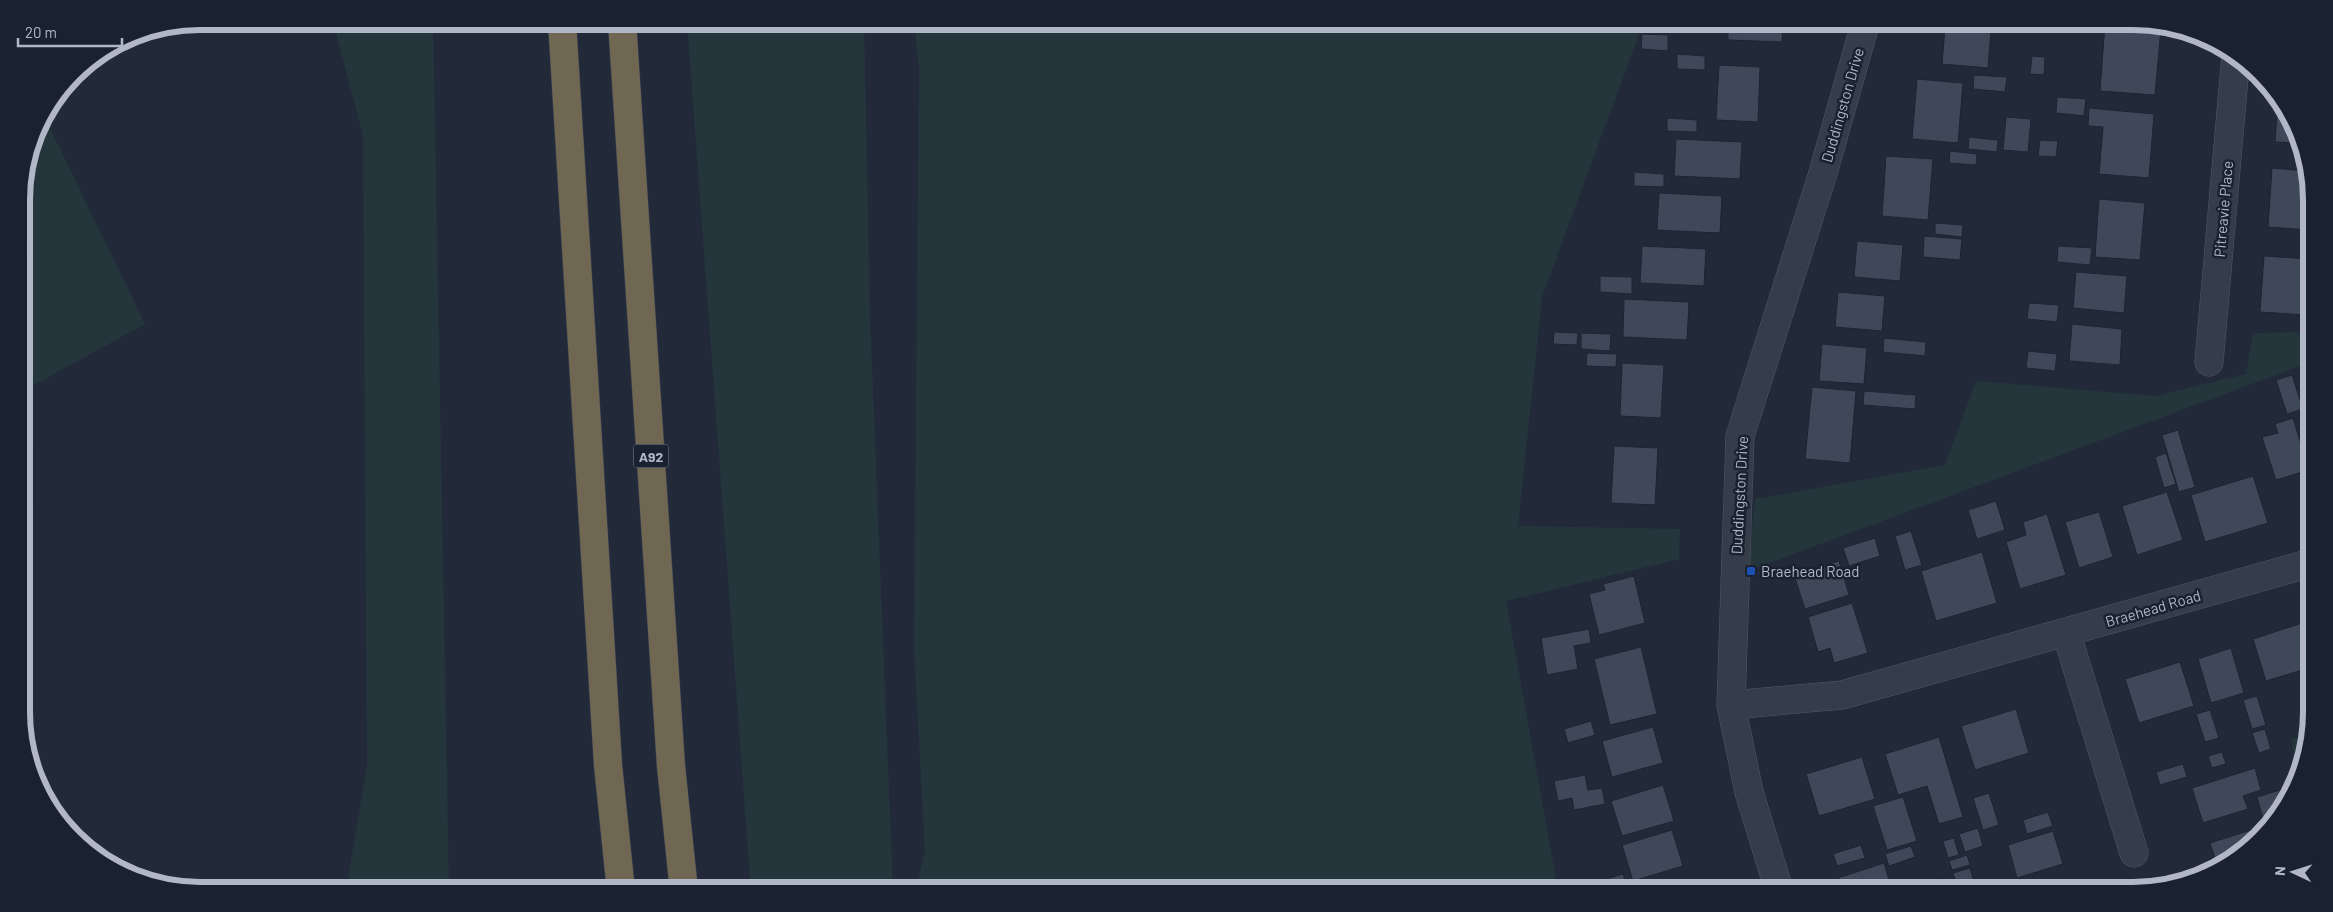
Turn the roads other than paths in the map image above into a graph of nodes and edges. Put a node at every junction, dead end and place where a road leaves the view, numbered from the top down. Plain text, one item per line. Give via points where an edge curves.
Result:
1 (563, 30) edge
2 (623, 30) edge
3 (1863, 30) edge
4 (2235, 65) edge
5 (2209, 362) dead end
6 (2303, 565) edge
7 (2066, 632) junction
8 (1731, 704) junction
9 (2134, 853) dead end
10 (620, 882) edge
11 (683, 882) edge
12 (1776, 882) edge

1 - 10 highway via 608,765
2 - 11 highway, A92 via 671,766
3 - 8 street, Duddingston Drive via 1823,173 1740,436
4 - 5 street, Pitreavie Place
6 - 7 street, Braehead Road
7 - 8 street, Braehead Road via 1842,695
7 - 9 street
8 - 12 street, Duddingston Drive via 1749,792

